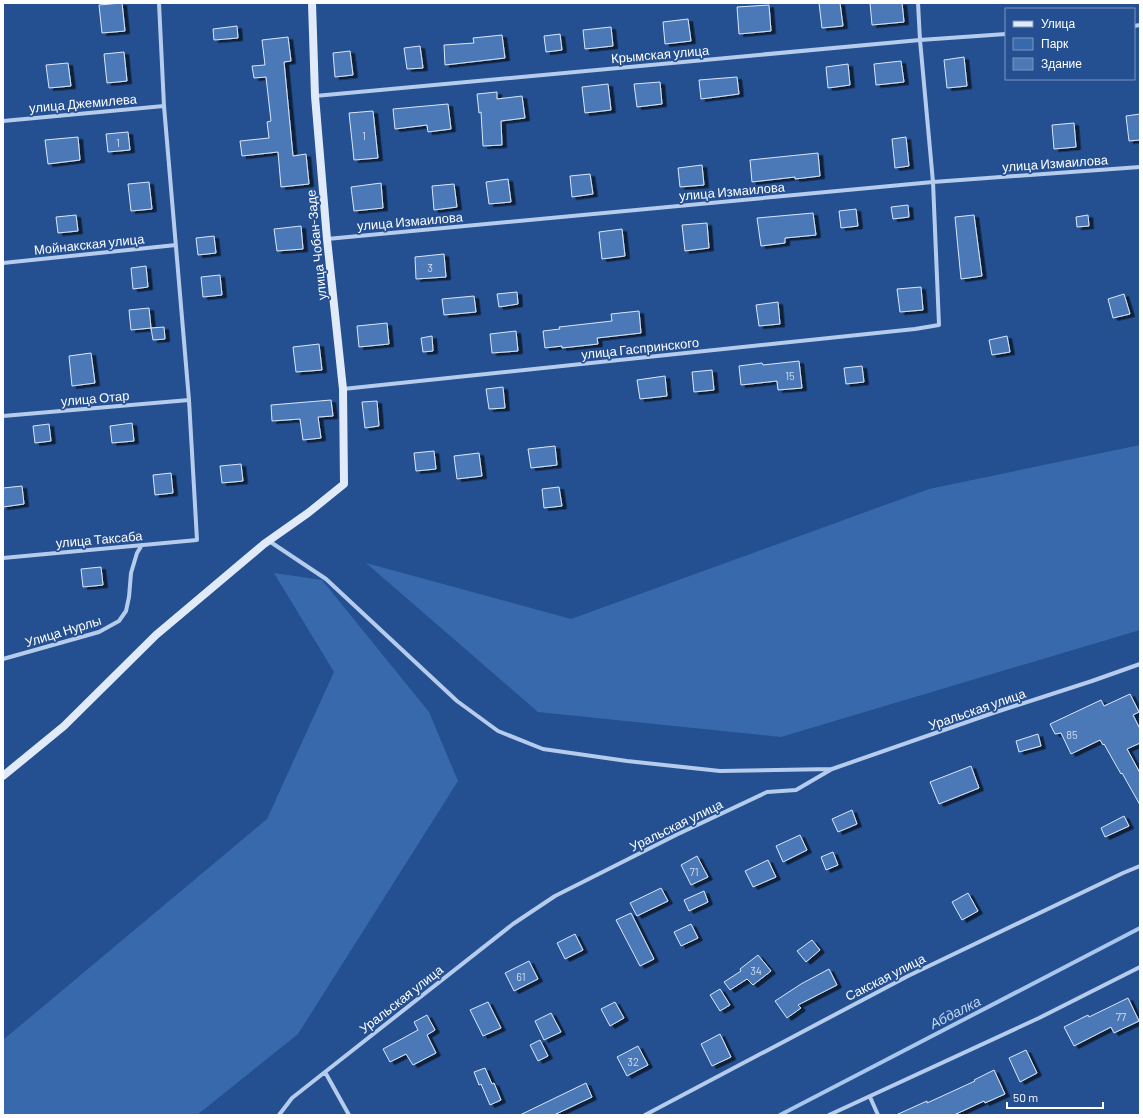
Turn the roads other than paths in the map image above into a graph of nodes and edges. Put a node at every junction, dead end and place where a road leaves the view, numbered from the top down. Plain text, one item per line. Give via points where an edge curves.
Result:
1 (159, 3) edge
2 (312, 3) edge
3 (918, 3) edge
4 (1005, 34) edge
5 (920, 40) junction
6 (315, 96) junction
7 (164, 106) junction
8 (3, 121) edge
9 (1140, 167) edge
10 (933, 182) junction
11 (327, 239) junction
12 (176, 245) junction
13 (3, 263) edge
14 (343, 389) junction
15 (189, 400) junction
16 (3, 416) edge
17 (269, 541) junction
18 (142, 545) junction
19 (3, 558) edge
20 (3, 659) edge
21 (1140, 664) edge
22 (832, 769) junction
23 (3, 776) edge
24 (1140, 866) edge
25 (1140, 967) edge
26 (325, 1072) junction
27 (870, 1097) junction
28 (279, 1115) edge
29 (349, 1115) edge
30 (645, 1115) edge
31 (829, 1115) edge
32 (878, 1115) edge

1 - 7 street
2 - 6 main road, улица Чобан-Заде
3 - 5 street
4 - 5 street, Крымская улица
5 - 6 street, Крымская улица
5 - 10 street
6 - 11 main road, улица Чобан-Заде
7 - 8 street, улица Джемилева
7 - 12 street
9 - 10 street, улица Измаилова
10 - 11 street, улица Измаилова
10 - 14 street, улица Гаспринского via 939,326
11 - 14 main road, улица Чобан-Заде
12 - 13 street, Мойнакская улица
12 - 15 street
14 - 17 main road, улица Чобан-Заде via 344,484
15 - 16 street, улица Отар
15 - 18 street, улица Таксаба via 197,540
17 - 22 street via 326,579 457,701 498,731 543,749 720,772
17 - 23 main road via 156,635 64,726
18 - 19 street, улица Таксаба
18 - 20 street, Улица Нурлы via 131,573 126,611 119,622 99,632
21 - 22 street, Уральская улица
22 - 26 street, Уральская улица via 796,790 767,792 555,896 513,924
24 - 30 street, Сакская улица via 908,976
25 - 27 street via 1039,1018
26 - 28 street, Уральская улица via 292,1098
26 - 29 street
27 - 31 street
27 - 32 street

